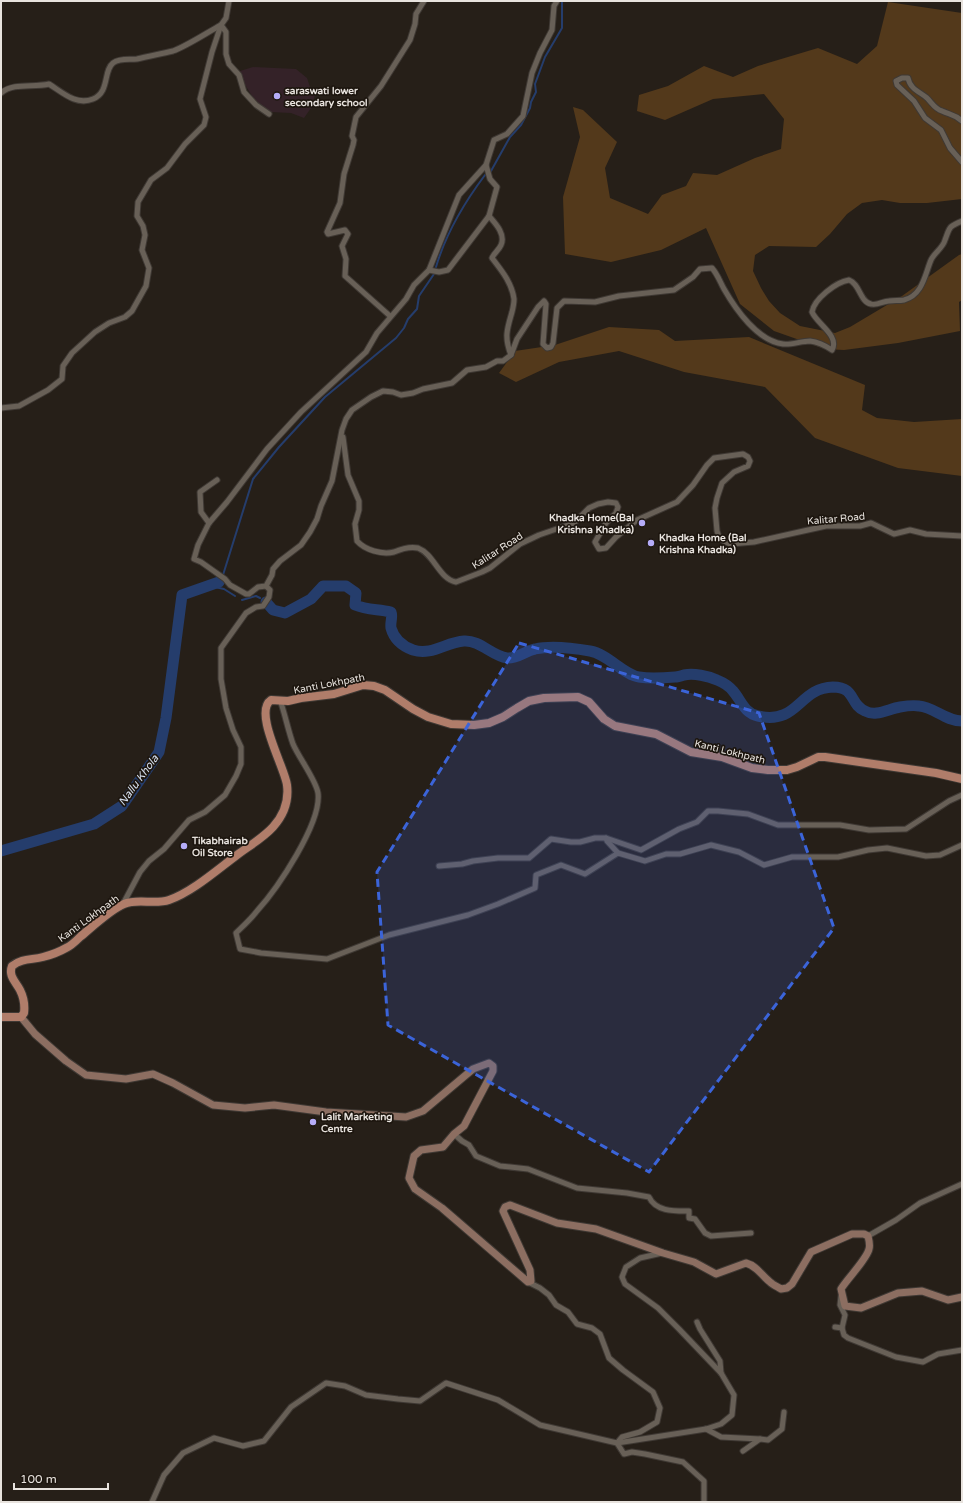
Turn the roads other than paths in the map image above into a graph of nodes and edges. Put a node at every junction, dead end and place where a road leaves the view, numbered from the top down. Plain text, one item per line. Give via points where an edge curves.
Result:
1 (229, 1) edge
2 (424, 1) edge
3 (557, 1) edge
4 (221, 25) junction
5 (1, 93) edge
6 (269, 114) dead end
7 (962, 121) edge
8 (962, 162) edge
9 (486, 165) junction
10 (489, 216) junction
11 (962, 221) edge
12 (429, 270) junction
13 (390, 316) junction
14 (511, 354) junction
15 (1, 408) edge
16 (342, 430) junction
17 (217, 480) dead end
18 (209, 523) junction
19 (962, 536) edge
20 (266, 586) junction
21 (280, 700) junction
22 (962, 779) edge
23 (962, 795) edge
24 (606, 838) junction
25 (962, 845) edge
26 (618, 853) junction
27 (439, 866) dead end
28 (123, 904) junction
29 (21, 1016) junction
30 (1, 1017) edge
31 (454, 1134) junction
32 (962, 1184) edge
33 (751, 1233) dead end
34 (868, 1236) junction
35 (663, 1253) junction
36 (528, 1282) junction
37 (841, 1289) junction
38 (962, 1297) edge
39 (697, 1322) dead end
40 (836, 1327) dead end
41 (842, 1328) junction
42 (962, 1350) edge
43 (720, 1373) junction
44 (784, 1412) dead end
45 (706, 1429) junction
46 (760, 1438) junction
47 (617, 1442) junction
48 (743, 1451) dead end
49 (152, 1502) edge
50 (704, 1502) edge

1 - 4 street via 226,18
2 - 13 street via 416,14 410,40 381,86 356,117 352,136 354,140 344,174 340,203 327,232 331,234 345,230 348,234 342,246 346,259 345,276
3 - 9 street via 554,6 552,30 532,73 523,116 507,134 494,140
4 - 5 street via 174,50 118,60 109,68 104,89 94,99 81,101 67,97 49,84 14,86
4 - 6 street via 226,32 226,54 229,64 239,75 244,92
4 - 15 street via 200,99 206,117 204,125 189,139 167,168 151,180 138,202 137,216 145,236 142,250 149,268 146,286 132,311 96,332 72,354 63,366 62,379 48,390 19,406
7 - 8 street via 938,109 910,84 908,78 896,81 914,101 924,118 941,130 950,148
9 - 10 street via 490,179 497,187
9 - 12 street via 459,195
10 - 12 street via 448,270
10 - 14 street via 502,234 502,244 492,258 507,277 514,301 507,332
11 - 14 street via 954,224 949,230 945,241 931,260 923,283 906,299 869,304 849,280 834,286 822,296 812,312 834,339 832,350 810,341 783,344 758,333 732,302 712,268 706,268 700,269 674,290 619,296 595,302 564,301 557,308 553,343 547,348 543,344 546,304 544,301 516,339
12 - 13 street
13 - 18 street via 366,352 300,412 267,449
14 - 16 street via 503,361 467,370 452,383 401,395 383,391 371,396 352,410
16 - 19 street, Kalitar Road via 348,475 359,501 355,524 357,541 365,548 387,553 402,548 417,548 425,552 452,582 490,568 520,544 574,523 589,508 608,502 616,503 616,513 606,523 595,542 599,549 606,548 637,520 677,502 714,458 743,454 750,461 748,466 734,472 722,483 717,498 717,531 724,542 754,542 826,526 860,526 871,523 894,534 910,530
16 - 20 street via 332,481 317,519 301,545 273,569
17 - 18 street via 200,492 201,512
18 - 20 street via 194,559 246,594 250,594 258,587
20 - 28 street via 270,590 269,597 263,606 246,613 221,648 221,679 226,708 241,747 241,764 236,776 225,795 205,812 189,820 164,849 149,861 140,872
21 - 22 main road, Kanti Lokhpath via 324,696 363,685 374,686 385,690 428,717 451,724 474,725 503,718 529,701 578,697 584,698 604,719 615,726 656,734 691,752 722,757 752,768 787,770 818,757 825,757
21 - 26 street via 294,744 318,792 318,803 309,831 279,882 236,933 240,949 327,959 389,935 468,915 498,904 535,888 536,875 561,865 585,874
21 - 28 main road, Kanti Lokhpath via 271,700 265,708 267,726 287,786 285,809 280,818 257,840 183,893 163,901 136,901
23 - 24 street via 948,801 906,829 869,830 840,825 778,825 748,814 708,811 697,822 641,850
24 - 26 street
24 - 27 street via 580,842 551,839 528,858 498,858
25 - 26 street via 940,855 926,856 887,848 838,857 792,857 764,865 740,852 711,845 645,861
28 - 29 main road, Kanti Lokhpath via 68,948 43,957 17,962 12,966 11,974 25,1004
29 - 30 main road
29 - 31 street via 35,1034 86,1075 126,1079 153,1074 212,1105 245,1108 274,1105 326,1112 406,1117 423,1111 473,1069 490,1063 493,1070 464,1126
31 - 33 street via 469,1145 476,1156 500,1166 528,1170 577,1188 649,1197 652,1203 668,1211 689,1211 689,1218 695,1219 705,1233 712,1236
31 - 36 street via 443,1147 421,1150 414,1156 409,1178 416,1189
32 - 34 street via 920,1202
34 - 35 street via 852,1234 811,1252 792,1284 782,1289 750,1264 746,1263 716,1274 694,1262
34 - 37 street via 869,1250
35 - 36 street via 596,1229 557,1223 510,1205 503,1211 530,1270 531,1281
35 - 43 street via 640,1258 626,1267 622,1277 625,1284 658,1308
36 - 47 street via 549,1295 577,1324 592,1328 600,1334 609,1358 653,1392 660,1408 657,1422 640,1432 622,1437
37 - 38 street via 845,1306 861,1308 898,1293 922,1291 948,1300
37 - 41 street via 840,1305 845,1315
39 - 43 street via 720,1361
40 - 41 street
41 - 42 street via 848,1338 896,1357 923,1362 938,1354
43 - 45 street via 734,1395 732,1415 721,1424
44 - 46 street via 782,1429 768,1440
45 - 46 street via 721,1437
45 - 47 street
46 - 48 street
47 - 49 street via 540,1425 498,1400 446,1383 420,1400 398,1400 366,1395 346,1386 326,1383 291,1407 264,1441 243,1446 214,1438 183,1453 164,1475
47 - 50 street via 624,1454 632,1452 683,1462 704,1481

